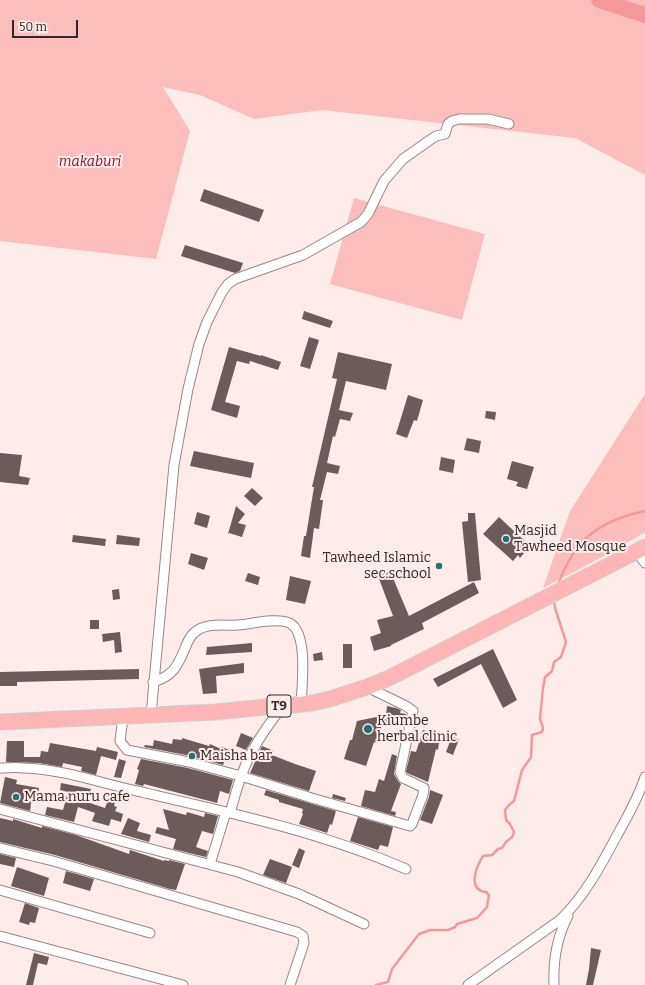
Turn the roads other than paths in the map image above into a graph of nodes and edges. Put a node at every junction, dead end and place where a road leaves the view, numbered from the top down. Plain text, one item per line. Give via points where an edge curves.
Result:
1 (509, 124) dead end
2 (641, 549) edge
3 (645, 563) edge
4 (153, 682) junction
5 (367, 687) junction
6 (301, 704) junction
7 (283, 706) junction
8 (151, 715) junction
9 (123, 717) junction
10 (0, 722) edge
11 (0, 768) edge
12 (241, 776) junction
13 (645, 778) edge
14 (0, 809) edge
15 (228, 812) junction
16 (0, 848) edge
17 (210, 864) junction
18 (406, 869) dead end
19 (0, 890) edge
20 (572, 909) junction
21 (364, 924) dead end
22 (150, 932) dead end
23 (0, 936) edge
24 (183, 985) edge
25 (290, 985) edge
26 (468, 985) edge
27 (554, 985) edge

1 - 4 street via 488,119 452,121 447,126 445,134 436,136 404,159 384,181 368,214 361,222 303,255 235,279 222,292 199,344 174,465
2 - 3 street
2 - 5 highway, T9
4 - 6 street via 170,675 189,639 201,628 285,621 293,624 299,634 302,649
4 - 8 street
5 - 6 highway, T9 via 330,699
5 - 12 street via 413,712 400,772 404,778 424,788 410,826
6 - 7 highway, T9
7 - 8 highway, T9
7 - 12 street via 261,735
8 - 9 highway, T9
9 - 10 highway, T9
9 - 12 street via 120,741 127,750
11 - 15 street via 59,772
12 - 15 street
13 - 20 street via 608,851
14 - 17 street
15 - 17 street
15 - 18 street via 317,837
16 - 25 street via 297,932 303,936 304,943
17 - 21 street via 299,894
19 - 22 street
20 - 26 street
20 - 27 street via 558,939 553,972
23 - 24 street

